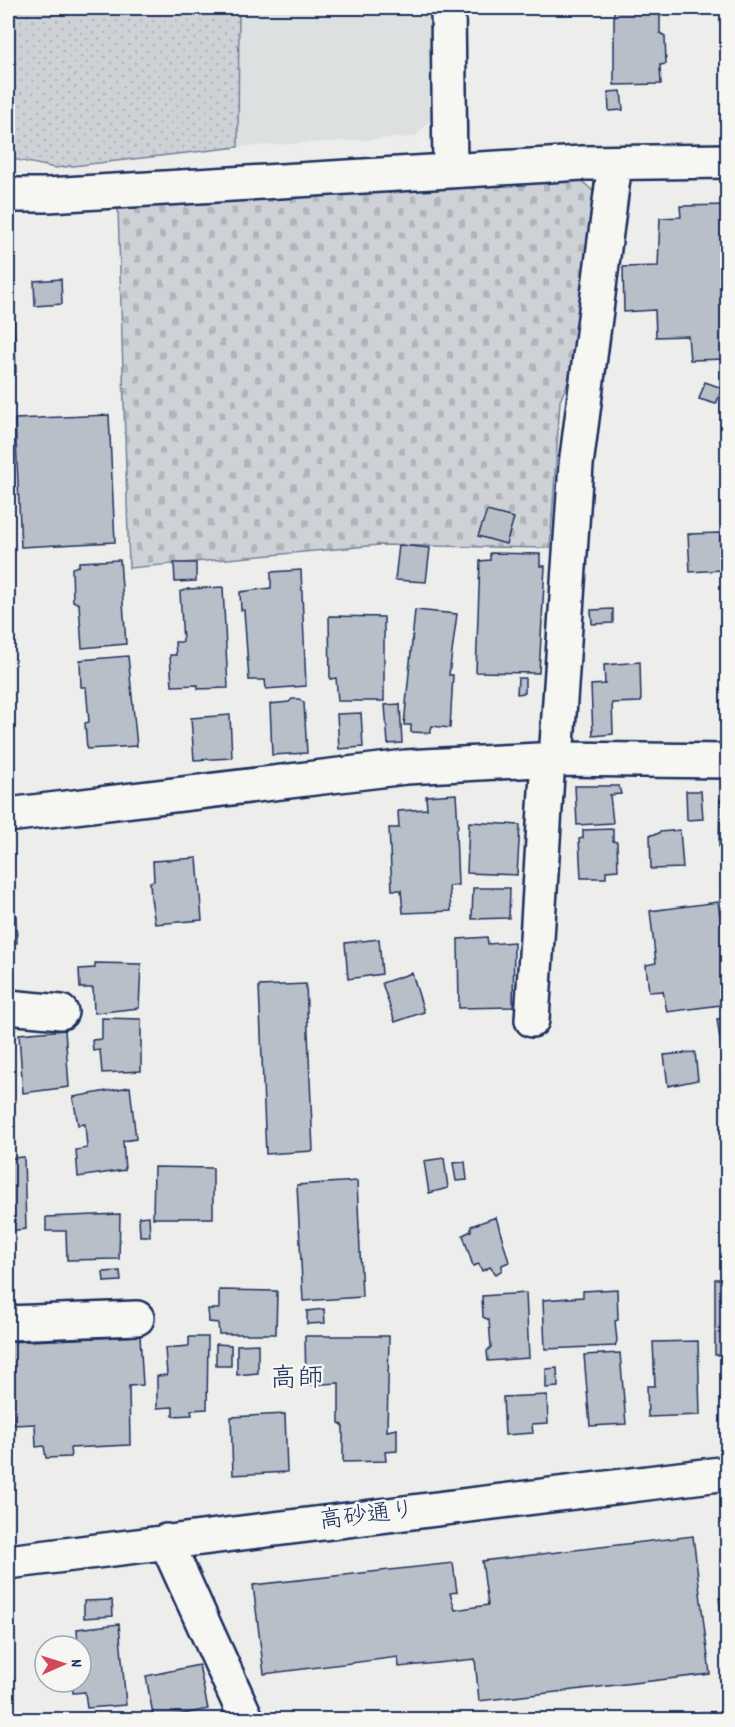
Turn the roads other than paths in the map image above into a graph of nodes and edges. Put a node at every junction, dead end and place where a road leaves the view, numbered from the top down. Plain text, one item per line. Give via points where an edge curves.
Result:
1 (448, 8) edge
2 (728, 161) edge
3 (615, 163) junction
4 (450, 170) junction
5 (8, 195) edge
6 (552, 759) junction
7 (728, 761) edge
8 (8, 815) edge
9 (8, 1007) edge
10 (61, 1012) dead end
11 (532, 1020) dead end
12 (137, 1318) dead end
13 (8, 1323) edge
14 (728, 1473) edge
15 (166, 1541) junction
16 (8, 1562) edge
17 (247, 1719) edge

1 - 4 street
2 - 3 street
3 - 4 street
3 - 6 street via 576,465
4 - 5 street
6 - 7 street
6 - 8 street via 406,767
6 - 11 street
9 - 10 street
12 - 13 street
14 - 15 street, 高砂通り
15 - 16 street, 高砂通り
15 - 17 street

